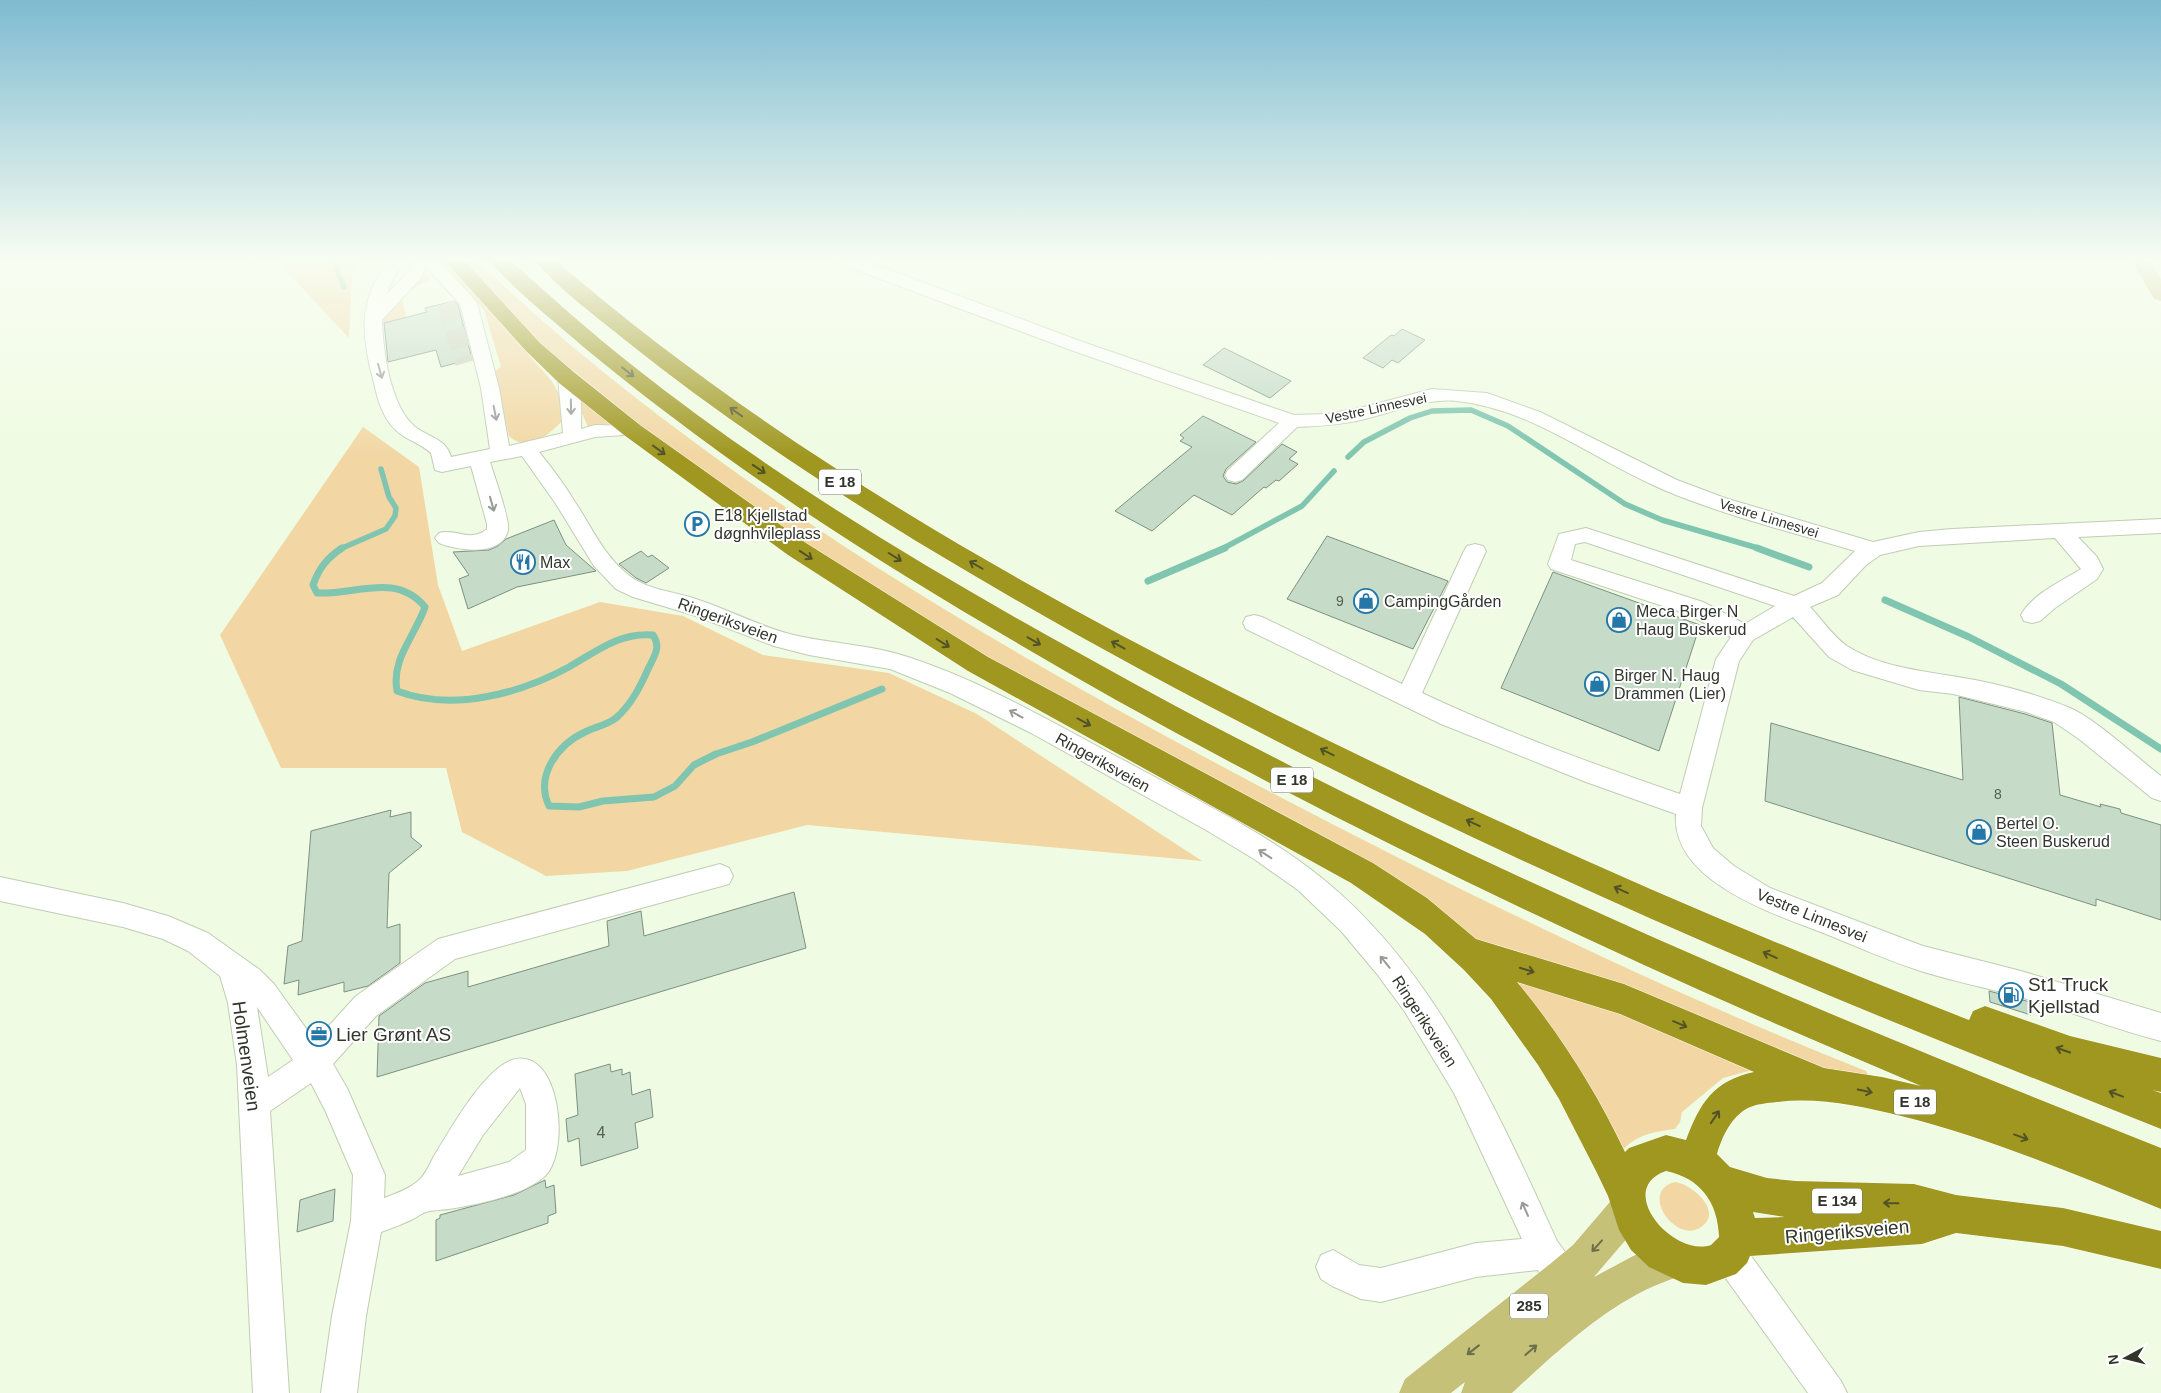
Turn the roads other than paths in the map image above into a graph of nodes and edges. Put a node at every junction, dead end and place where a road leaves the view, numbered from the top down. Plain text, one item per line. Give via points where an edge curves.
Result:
1 (373, 325) edge
2 (474, 325) edge
3 (509, 325) edge
4 (571, 325) edge
5 (620, 325) edge
6 (1020, 325) edge
7 (465, 363) tunnel mouth
8 (566, 378) junction
9 (490, 388) junction
10 (1292, 421) junction
11 (632, 430) junction
12 (574, 437) junction
13 (527, 449) junction
14 (502, 454) junction
15 (479, 458) junction
16 (1235, 475) dead end
17 (2161, 526) edge
18 (2059, 530) junction
19 (446, 538) dead end
20 (1873, 550) junction
21 (1475, 552) dead end
22 (1794, 605) junction
23 (2032, 614) dead end
24 (1254, 623) dead end
25 (1745, 634) junction
26 (1408, 697) junction
27 (2161, 791) edge
28 (1689, 808) junction
29 (720, 876) dead end
30 (0, 889) edge
31 (1464, 949) junction
32 (232, 968) junction
33 (1815, 974) junction
34 (2161, 1027) edge
35 (316, 1062) junction
36 (2161, 1075) edge
37 (1824, 1084) junction
38 (255, 1103) junction
39 (2161, 1111) edge
40 (2161, 1166) edge
41 (1707, 1171) junction
42 (2161, 1191) edge
43 (424, 1196) dead end
44 (1627, 1201) junction
45 (1956, 1214) junction
46 (367, 1221) junction
47 (1733, 1246) junction
48 (2161, 1250) edge
49 (1672, 1260) junction
50 (1333, 1267) dead end
51 (1566, 1279) junction
52 (271, 1393) edge
53 (339, 1393) edge
54 (1419, 1393) edge
55 (1481, 1393) edge
56 (1829, 1393) edge

1 -> 15 street via 373,349 389,405 402,426 435,446 441,453 442,465
2 - 9 street
3 - 8 highway, E 18
4 -> 40 highway, E 18 via 751,464 938,584 1187,726 1395,832 1586,923 1962,1086
33 -> 5 highway, E 18 via 1545,856 1377,778 1161,669 904,522 784,446
6 - 10 street, Vestre Linnesvei
7 - 9 street
8 - 11 highway, E 18
8 -> 12 street via 572,402 571,430
9 -> 14 street
10 - 16 street
10 - 20 street, Vestre Linnesvei via 1327,420 1432,395 1487,399 1534,416 1670,485 1718,503
11 - 12 street via 607,429
11 -> 31 highway, E 18 via 737,507 894,613 1002,678 1362,873 1406,901
12 - 13 street
13 - 14 street
51 -> 13 street, Ringeriksveien via 1444,1044 1411,995 1370,944 1306,880 1158,791 956,684 870,654 821,649 772,638 686,603 628,586 603,563
14 - 15 street
15 -> 19 street via 497,531 477,543 465,544
17 - 18 street, Vestre Linnesvei
18 - 20 street, Vestre Linnesvei via 1919,539
18 - 23 street via 2092,569
20 - 22 street, Vestre Linnesvei via 1858,560 1830,589
21 - 26 street
22 - 25 street, Vestre Linnesvei
22 - 25 street via 1586,536 1566,539 1559,564 1695,608
22 - 27 street via 1836,651 1860,664 1919,681 1953,685 2027,703 2063,716
24 - 26 street
25 - 28 street, Vestre Linnesvei via 1728,659
26 - 28 street via 1494,735
28 - 34 street, Vestre Linnesvei via 1691,836 1704,856 1760,896 1923,959 2021,984
29 - 35 street via 448,948 366,1006
30 - 32 street via 168,928 198,942
31 -> 37 highway, E 18 via 1624,1000
31 - 44 highway, E 18 via 1495,981 1539,1037 1587,1115
32 - 35 street via 250,979 264,994 307,1055
32 - 38 street, Holmenveien via 242,1003
36 -> 33 highway, E 18 via 2070,1053 1886,984
39 -> 33 highway, E 18
35 - 38 street
35 - 46 street via 369,1175
41 -> 37 highway, E 18 via 1712,1121 1737,1095 1781,1084
37 -> 42 highway, E 18 via 1940,1109 2054,1148
38 - 52 street, Holmenveien
41 - 44 highway, E 134 via 1681,1156 1653,1155 1632,1169 1627,1180
45 -> 41 highway, Ringeriksveien / E 134 via 1914,1203 1767,1197 1749,1193
41 - 47 highway via 1732,1200 1738,1219
43 - 46 street
44 - 49 highway, E 134 via 1645,1238
44 -> 51 main road, 285 via 1586,1258
45 - 47 highway, Ringeriksveien / E 134 via 1922,1225 1793,1236
45 - 48 highway, Ringeriksveien / E 134 via 2063,1226
46 - 53 street via 349,1316
47 - 49 highway, E 134 via 1718,1262 1705,1266
47 - 56 street
49 - 51 main road, 285 via 1626,1278
50 - 51 street via 1346,1278 1381,1285 1476,1260
51 -> 54 main road, 285
55 -> 51 main road, 285 via 1538,1343

